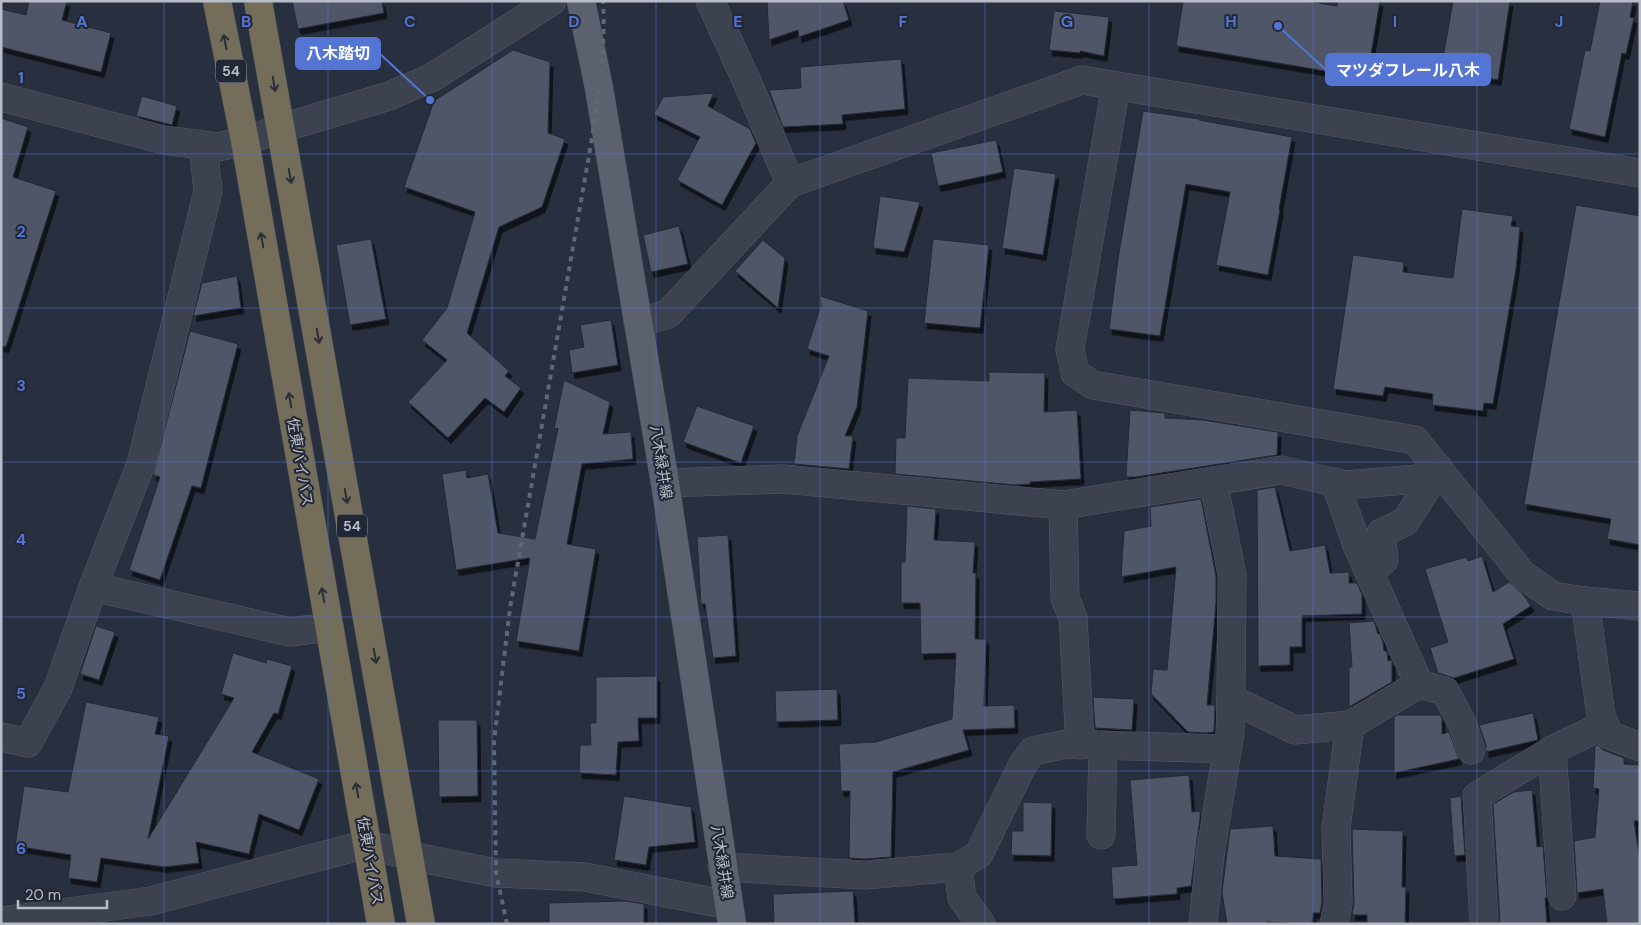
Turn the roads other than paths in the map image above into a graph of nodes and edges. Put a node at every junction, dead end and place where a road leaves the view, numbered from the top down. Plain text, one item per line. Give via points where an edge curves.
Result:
1 (217, 1) edge
2 (258, 1) edge
3 (552, 1) edge
4 (581, 1) edge
5 (710, 1) edge
6 (1116, 86) junction
7 (1, 97) edge
8 (282, 128) junction
9 (245, 141) junction
10 (203, 145) junction
11 (1640, 173) edge
12 (790, 182) junction
13 (638, 323) junction
14 (1439, 469) junction
15 (1213, 481) junction
16 (1335, 482) junction
17 (665, 483) junction
18 (1063, 505) junction
19 (1370, 572) junction
20 (93, 587) junction
21 (1585, 602) junction
22 (1640, 606) edge
23 (329, 627) junction
24 (1420, 684) junction
25 (1231, 699) junction
26 (1350, 725) junction
27 (1604, 725) junction
28 (1, 737) edge
29 (1091, 745) junction
30 (1640, 747) edge
31 (1227, 749) junction
32 (1471, 750) dead end
33 (1552, 750) junction
34 (1101, 835) dead end
35 (367, 844) junction
36 (410, 856) junction
37 (722, 867) junction
38 (958, 867) junction
39 (1562, 896) dead end
40 (730, 914) edge
41 (1, 921) edge
42 (381, 924) edge
43 (421, 924) edge
44 (981, 924) edge
45 (1203, 924) edge
46 (1334, 924) edge
47 (1484, 924) edge

9 -> 1 highway, 佐東バイパス / 54
2 -> 8 highway, 54
3 - 8 street via 431,78 389,96
4 - 13 main road, 八木緑井線 via 599,88
5 - 12 street
6 - 11 street
6 - 12 street via 1082,80
6 - 14 street via 1070,349 1076,373 1093,385 1415,440
7 - 10 street via 164,140
8 - 9 street
8 -> 36 highway, 54
9 - 10 street via 218,147
23 -> 9 highway, 佐東バイパス / 54
10 - 20 street via 208,191 143,454
12 - 13 street via 668,314
13 - 17 main road, 八木緑井線
14 - 16 street via 1418,479 1345,485
14 - 19 street via 1405,522 1381,533 1384,560
14 - 21 street via 1523,574 1553,596
15 - 16 street via 1281,470
15 - 18 street
15 - 25 street via 1232,575
16 - 19 street
17 - 18 street via 783,479
17 - 37 main road, 八木緑井線
18 - 29 street via 1065,598 1073,618
19 - 24 street
20 - 23 street via 290,632
20 - 28 street via 58,688 28,743
21 - 22 street
21 - 27 street
35 -> 23 highway, 佐東バイパス / 54
24 - 26 street
24 - 32 street via 1444,691 1462,723
25 - 26 street via 1295,730
25 - 31 street
26 - 46 street via 1336,828 1338,903
27 - 30 street via 1609,735
27 - 33 street
29 - 31 street
29 - 34 street
29 - 38 street via 1066,744 1033,751 1023,764 979,854
31 - 45 street
33 - 39 street
33 - 47 street via 1477,796
35 - 36 street
35 - 41 street via 151,901
35 - 42 highway, 佐東バイパス / 54
36 - 40 street via 496,873 585,877
36 - 43 highway, 54
37 - 38 street via 864,875
37 - 40 main road, 八木緑井線
38 - 44 street via 962,898

